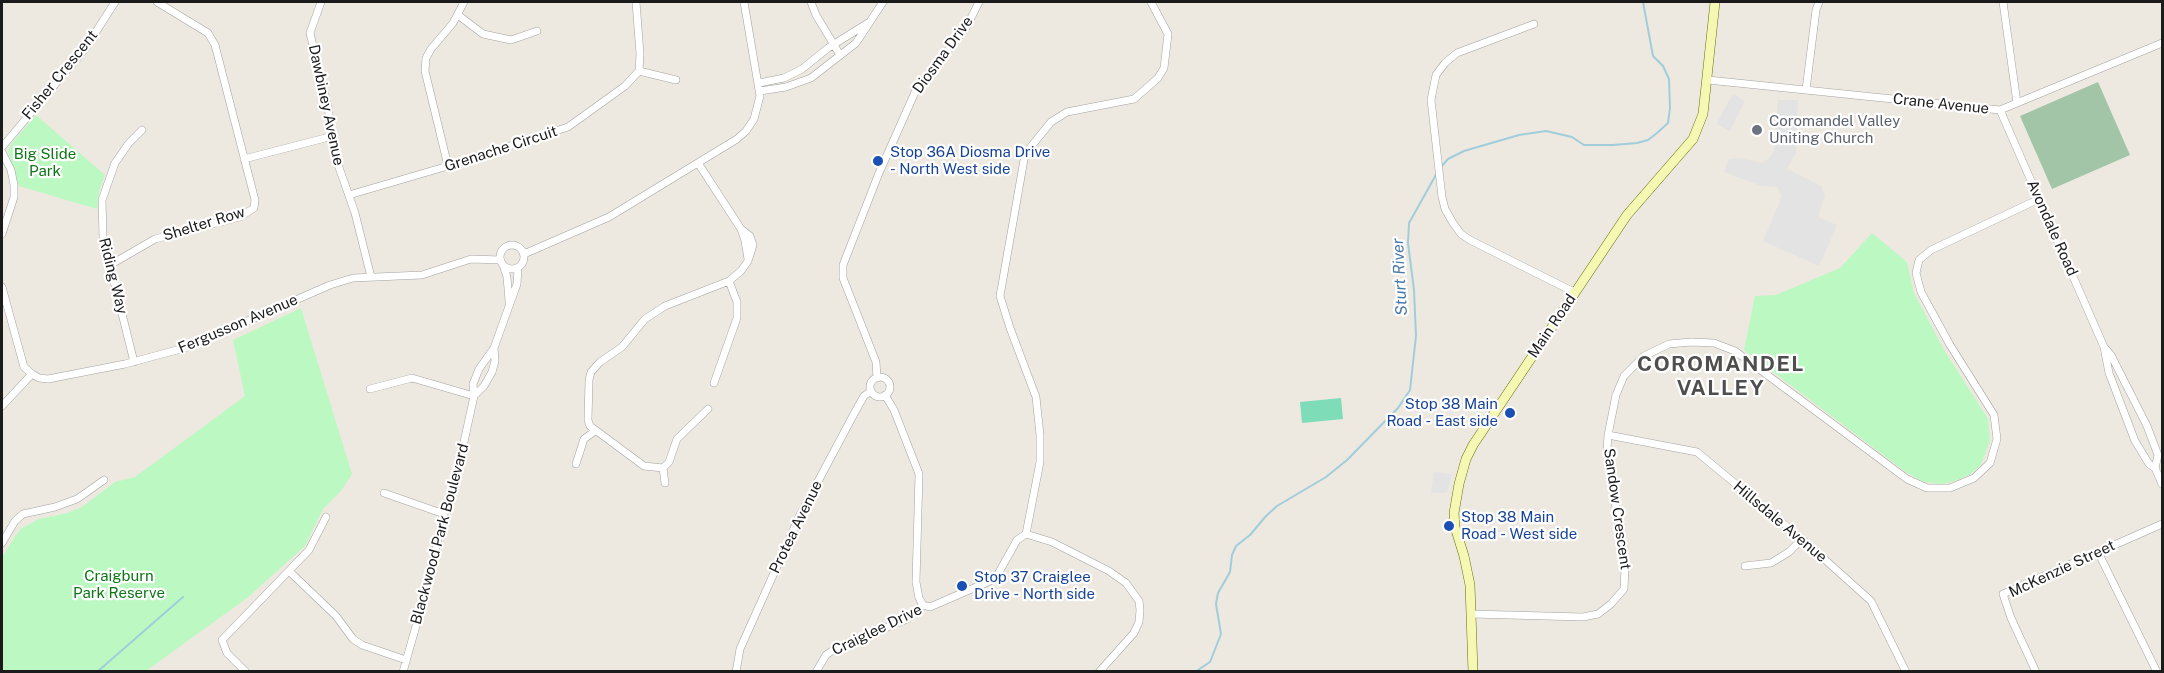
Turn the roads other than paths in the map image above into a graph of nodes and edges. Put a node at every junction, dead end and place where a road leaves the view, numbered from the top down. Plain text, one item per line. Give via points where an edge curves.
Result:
1 (115, 2) edge
2 (157, 2) edge
3 (321, 2) edge
4 (465, 2) edge
5 (636, 2) edge
6 (744, 2) edge
7 (811, 2) edge
8 (883, 2) edge
9 (979, 2) edge
10 (1151, 2) edge
11 (1715, 2) edge
12 (1819, 2) edge
13 (2003, 2) edge
14 (458, 15) junction
15 (869, 23) junction
16 (1534, 24) dead end
17 (537, 31) dead end
18 (2163, 43) edge
19 (833, 45) junction
20 (840, 56) junction
21 (639, 71) junction
22 (676, 80) dead end
23 (1708, 80) junction
24 (759, 83) junction
25 (1806, 90) junction
26 (760, 91) junction
27 (2017, 103) junction
28 (2000, 110) junction
29 (142, 130) dead end
30 (333, 135) junction
31 (2, 147) edge
32 (2, 152) edge
33 (244, 159) junction
34 (698, 163) junction
35 (448, 166) junction
36 (349, 195) junction
37 (2039, 199) junction
38 (2, 234) edge
39 (524, 254) junction
40 (502, 263) junction
41 (110, 265) junction
42 (518, 268) junction
43 (371, 277) junction
44 (729, 281) junction
45 (2, 287) edge
46 (1574, 292) junction
47 (509, 301) junction
48 (2104, 346) junction
49 (494, 348) junction
50 (134, 362) junction
51 (32, 374) junction
52 (877, 378) junction
53 (714, 383) dead end
54 (370, 389) dead end
55 (871, 391) junction
56 (885, 395) junction
57 (474, 396) junction
58 (2, 406) edge
59 (708, 409) dead end
60 (595, 431) junction
61 (1608, 435) junction
62 (576, 464) dead end
63 (663, 468) junction
64 (2155, 468) junction
65 (104, 480) dead end
66 (665, 483) dead end
67 (2163, 484) edge
68 (384, 493) dead end
69 (444, 514) junction
70 (326, 517) dead end
71 (2163, 524) edge
72 (1026, 534) junction
73 (1802, 540) junction
74 (2, 543) edge
75 (2098, 552) junction
76 (1745, 566) dead end
77 (289, 571) junction
78 (923, 605) junction
79 (1472, 614) junction
80 (406, 660) junction
81 (246, 672) edge
82 (403, 672) edge
83 (736, 672) edge
84 (816, 672) edge
85 (1099, 672) edge
86 (1473, 672) edge
87 (1906, 672) edge
88 (2036, 672) edge
89 (2157, 672) edge

1 - 31 street, Fisher Crescent via 86,49
2 - 33 street, Shelter Row via 208,33 215,45
3 - 30 street, Dawbiney Avenue via 310,33
4 - 14 street
5 - 21 street
6 - 24 street
7 - 19 street
8 - 15 street
9 - 52 street, Diosma Drive via 966,28 916,90 843,265 843,278 876,362
10 - 72 street via 1168,34 1164,68 1158,78 1134,99 1067,112 1051,122 1025,154 1000,296 1036,397 1040,462
11 - 23 main road, Main Road
12 - 25 street
13 - 27 street
14 - 17 street via 483,34 511,40
14 - 35 street via 431,49 425,71
15 - 19 street
15 - 20 street via 856,43
16 - 46 street via 1457,53 1436,75 1431,100 1439,173 1445,209 1461,234
18 - 27 street, Crane Avenue
19 - 20 street
19 - 24 street via 802,69
20 - 26 street via 811,78
21 - 22 street
21 - 35 street, Grenache Circuit via 625,86 568,127
23 - 25 street, Crane Avenue
23 - 46 main road, Main Road via 1703,114 1693,139 1627,215
24 - 26 street
25 - 28 street, Crane Avenue
26 - 34 street via 759,106 746,131
27 - 28 street, Crane Avenue
28 - 37 street, Avondale Road
29 - 41 street, Riding Way via 115,163 102,200 103,237
30 - 33 street
30 - 36 street, Dawbiney Avenue via 334,156
32 - 38 street via 14,185
33 - 41 street, Shelter Row via 255,200 248,213 155,239
34 - 39 street via 609,217
34 - 44 street via 753,245 748,261
35 - 36 street, Grenache Circuit
36 - 43 street, Dawbiney Avenue
37 - 48 street, Avondale Road
37 - 61 street, Sandow Crescent via 1931,250 1919,260 1916,273 1921,292 1994,415 1997,439 1990,463 1974,478 1950,488 1928,488 1907,479 1735,351 1714,343 1669,344 1644,356 1624,376
39 - 40 street via 512,245 502,252
39 - 42 street via 523,264
40 - 42 street via 510,269
40 - 43 street, Fergusson Avenue via 471,259 422,275
40 - 47 street, Blackwood Park Boulevard
41 - 50 street, Riding Way
42 - 47 street, Blackwood Park Boulevard via 517,284
43 - 50 street, Fergusson Avenue via 330,285 198,343
44 - 53 street via 737,302 737,318
44 - 60 street via 665,306 645,319 622,348 591,372 588,420
45 - 51 street via 24,366
46 - 79 main road, Main Road via 1473,446 1463,468 1454,513 1468,570
47 - 49 street, Blackwood Park Boulevard
48 - 64 street, Avondale Road via 2109,373 2135,441
48 - 64 street, Avondale Road via 2153,440 2158,455
49 - 57 street, Blackwood Park Boulevard via 479,369 473,384
49 - 57 street, Blackwood Park Boulevard via 492,372
50 - 51 street, Fergusson Avenue via 48,379
51 - 58 street
52 - 55 street via 870,384
52 - 56 street via 889,384
54 - 57 street via 412,378
55 - 56 street
55 - 83 street, Protea Avenue via 864,396 800,515 740,649
56 - 78 street via 919,474 916,582
57 - 69 street, Blackwood Park Boulevard
59 - 63 street via 677,439
60 - 62 street via 584,439
60 - 63 street via 644,466
61 - 73 street, Hillsdale Avenue via 1697,452
61 - 79 street, Sandow Crescent via 1625,567 1624,589 1598,614 1583,617
63 - 66 street
64 - 67 street, Avondale Road
65 - 74 street via 77,499 23,514
68 - 69 street
69 - 80 street, Blackwood Park Boulevard
70 - 77 street via 309,550
71 - 75 street, McKenzie Street
72 - 78 street, Craiglee Drive via 1017,540 990,581 930,607
72 - 85 street via 1052,542 1108,572 1126,583 1139,601 1139,622 1134,633
73 - 76 street via 1771,563
73 - 87 street, Hillsdale Avenue via 1871,602
75 - 88 street, McKenzie Street via 2003,594
75 - 89 street
77 - 80 street via 336,616 353,639
77 - 81 street via 222,640 227,653
78 - 84 street, Craiglee Drive via 907,619 836,648 826,655
79 - 86 main road, Main Road
80 - 82 street, Blackwood Park Boulevard

